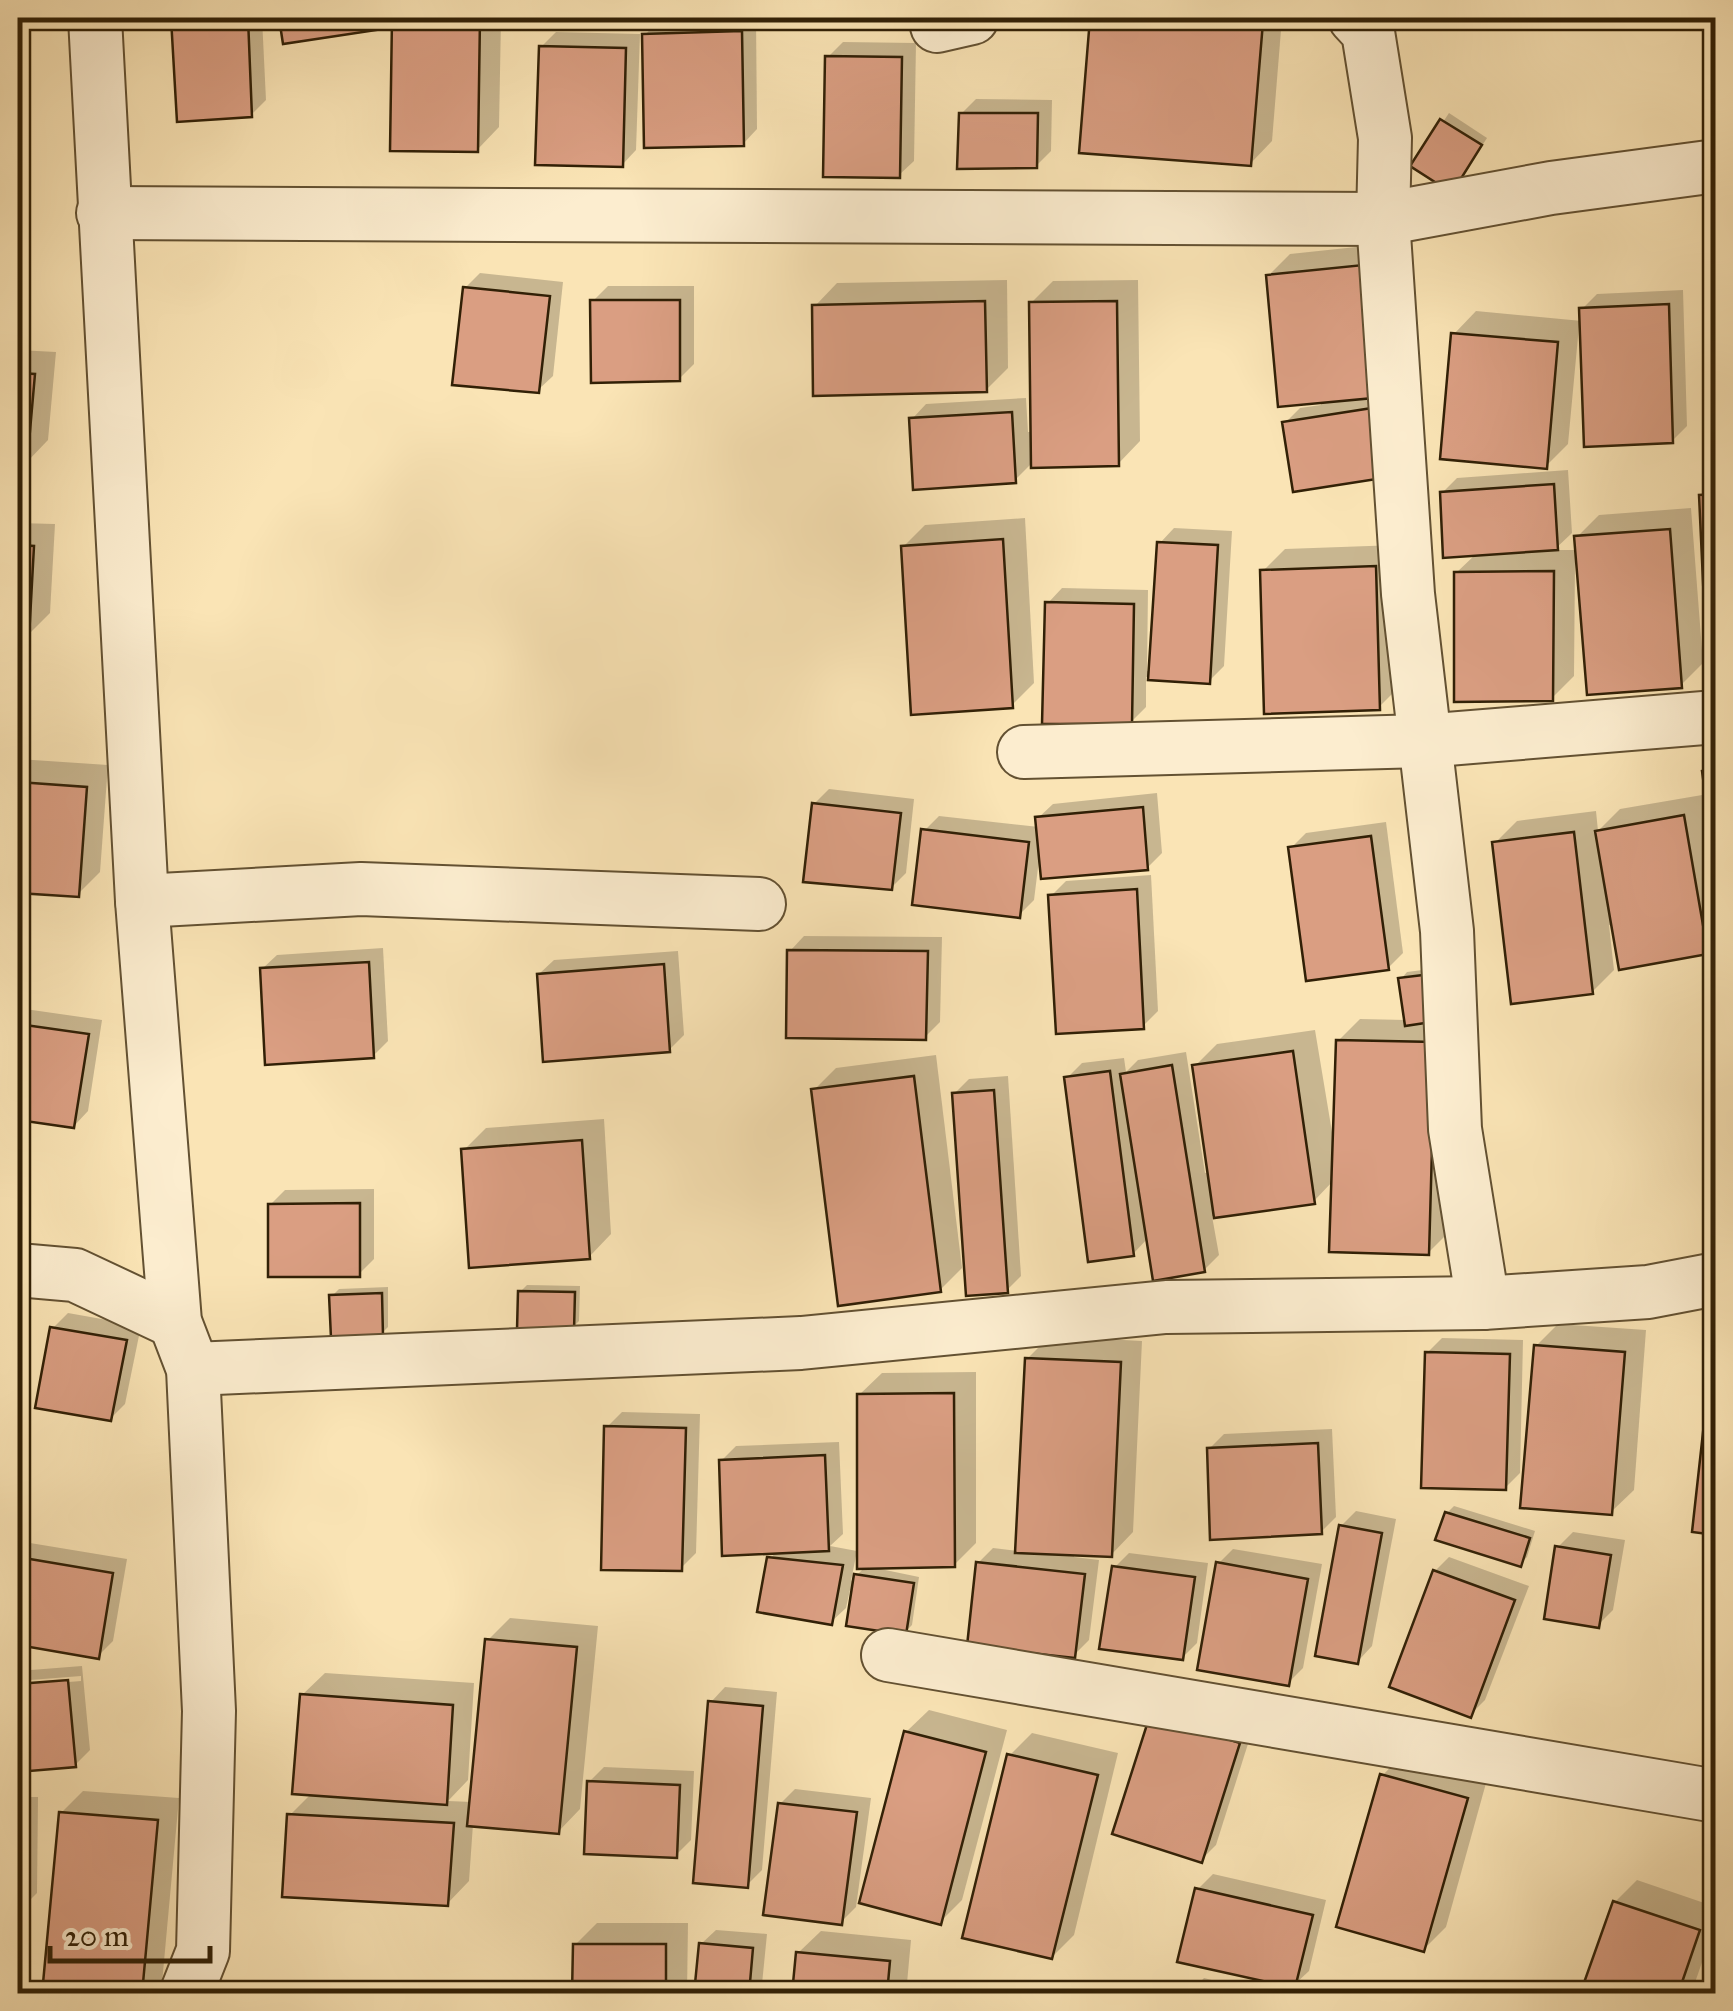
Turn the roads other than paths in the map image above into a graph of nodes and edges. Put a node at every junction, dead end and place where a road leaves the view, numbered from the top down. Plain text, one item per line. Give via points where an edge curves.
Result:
1 (95, 18) edge
2 (1355, 18) edge
3 (1716, 166) edge
4 (103, 214) junction
5 (1384, 218) junction
6 (1716, 716) edge
7 (1423, 742) junction
8 (1024, 752) dead end
9 (142, 901) junction
10 (759, 904) dead end
11 (18, 1270) edge
12 (1716, 1279) edge
13 (1483, 1304) junction
14 (184, 1345) junction
15 (888, 1654) dead end
16 (1716, 1796) edge
17 (186, 1994) edge

1 - 4 street
2 - 5 street via 1368,32 1385,138
3 - 5 street
4 - 5 street
4 - 9 street
5 - 7 street
6 - 7 street
7 - 8 street
7 - 13 street via 1447,931 1454,1129
9 - 10 street via 361,889
9 - 14 street
11 - 14 street via 75,1274
12 - 13 street via 1648,1292
13 - 14 street via 1166,1307 802,1343
14 - 17 street via 209,1711 203,1951
15 - 16 street

